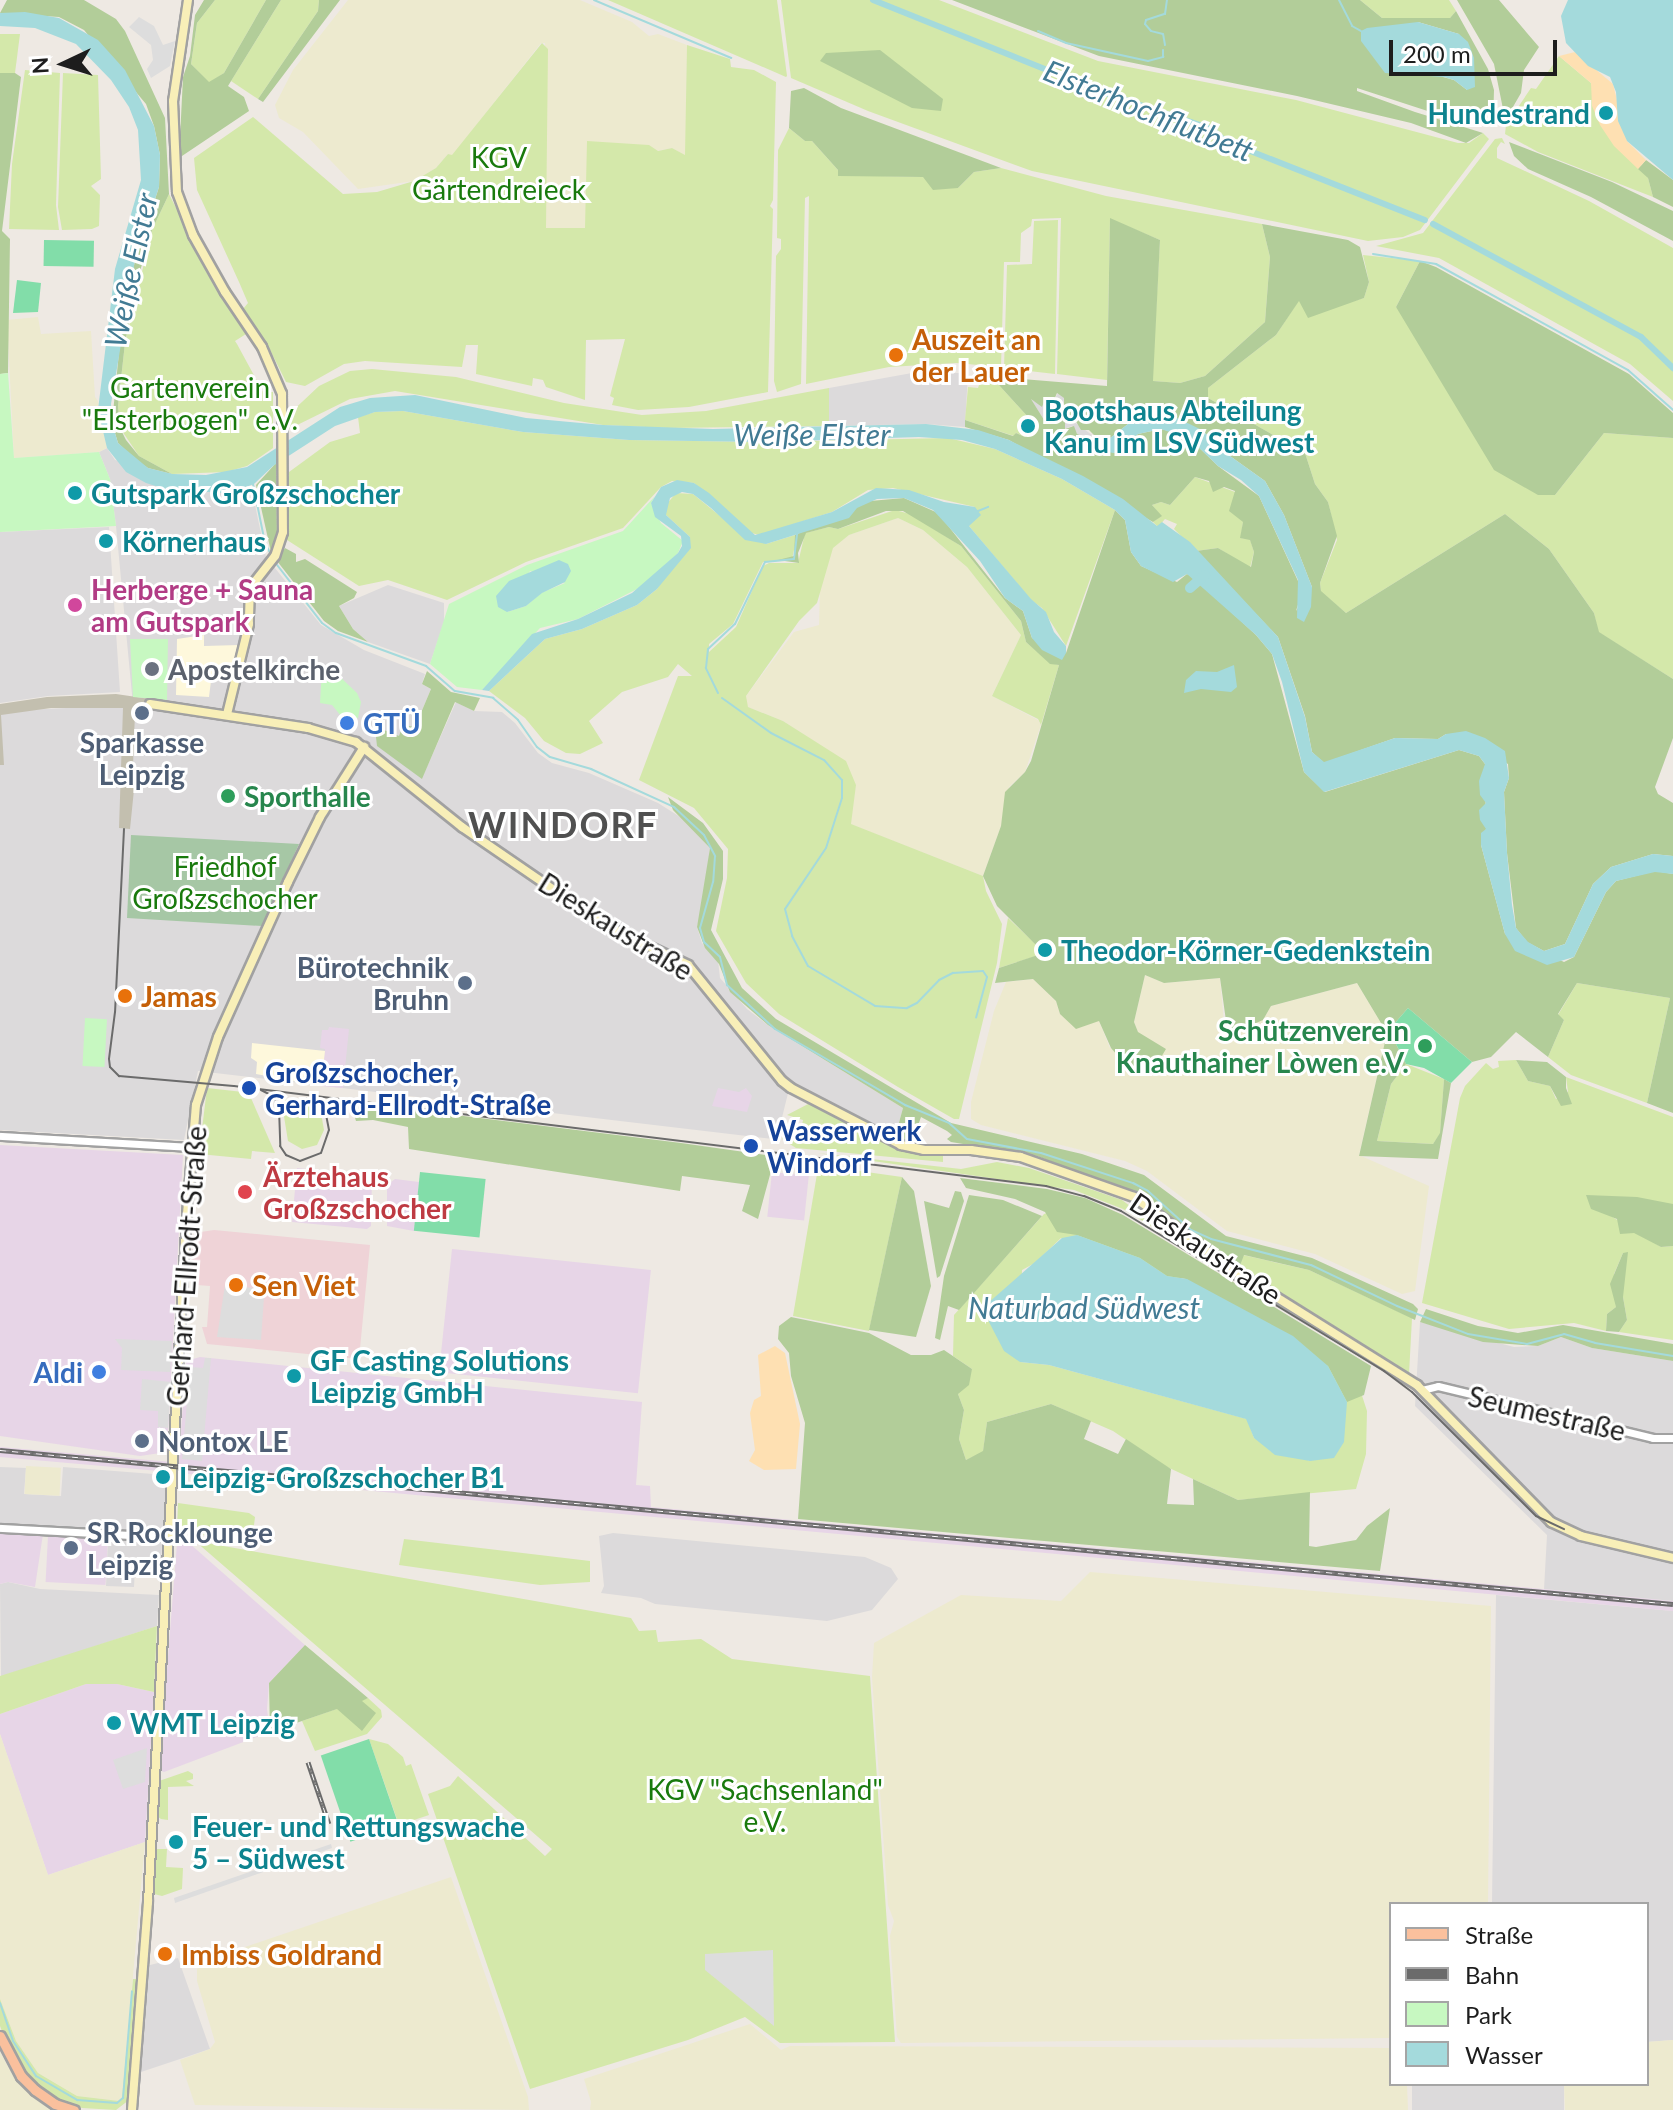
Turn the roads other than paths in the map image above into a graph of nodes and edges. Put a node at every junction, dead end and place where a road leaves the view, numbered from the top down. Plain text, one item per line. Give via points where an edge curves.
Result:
1 (188, 0) edge
2 (150, 704) dead end
3 (227, 714) junction
4 (364, 747) junction
5 (0, 1136) edge
6 (192, 1147) junction
7 (1422, 1390) junction
8 (1673, 1438) edge
9 (0, 1528) edge
10 (168, 1537) junction
11 (1673, 1558) edge
12 (0, 2036) edge
13 (74, 2110) edge
14 (132, 2110) edge

1 - 3 main road via 173,101 177,192 212,270 279,382 283,532 278,550 250,588 249,624
2 - 3 main road, Dieskaustraße
3 - 4 main road, Dieskaustraße via 308,728
4 - 6 main road, Gerhard-Ellrodt-Straße via 308,840 218,1037 199,1092
4 - 7 main road, Dieskaustraße via 462,827 576,905 688,965 791,1088 901,1145 1006,1154 1120,1190 1233,1270
5 - 6 street
6 - 10 main road, Gerhard-Ellrodt-Straße
7 - 8 street, Seumestraße via 1438,1386 1653,1438
7 - 11 main road, Dieskaustraße via 1546,1518 1564,1529
9 - 10 street
10 - 14 main road, Gerhard-Ellrodt-Straße
12 - 13 main road via 16,2069 35,2090

